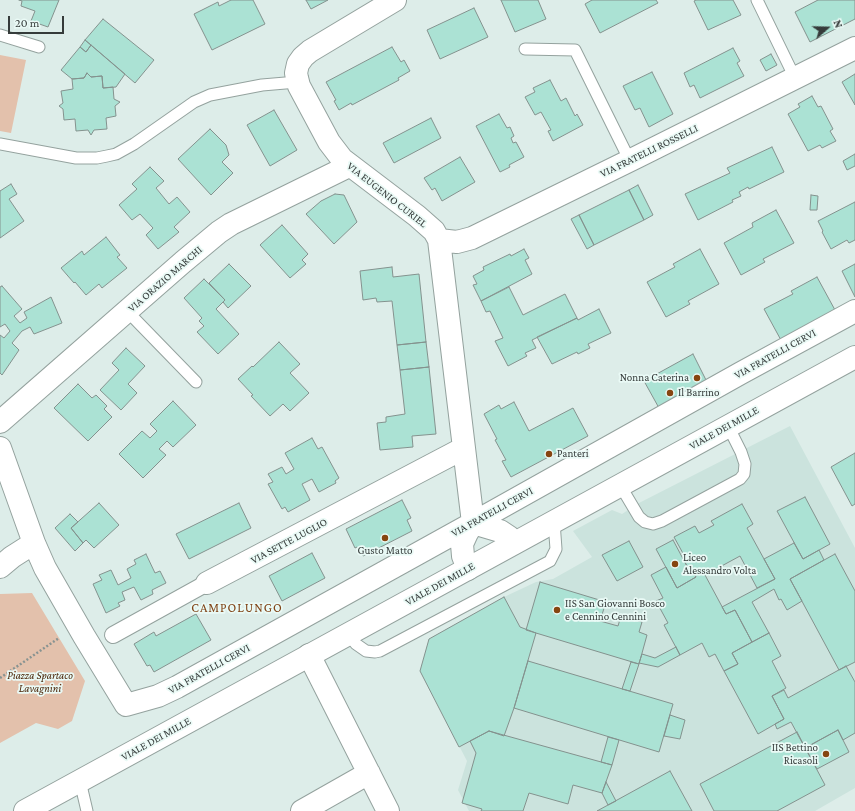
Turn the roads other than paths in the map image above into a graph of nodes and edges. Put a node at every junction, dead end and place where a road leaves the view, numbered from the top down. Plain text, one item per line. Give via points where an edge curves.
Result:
1 (395, 0) edge
2 (757, 0) edge
3 (0, 34) edge
4 (39, 47) dead end
5 (525, 48) dead end
6 (855, 48) edge
7 (795, 78) junction
8 (298, 82) junction
9 (0, 144) edge
10 (630, 161) junction
11 (349, 166) junction
12 (439, 240) junction
13 (127, 311) junction
14 (855, 311) edge
15 (855, 357) edge
16 (196, 382) dead end
17 (0, 422) edge
18 (728, 426) junction
19 (0, 448) edge
20 (464, 448) junction
21 (620, 485) junction
22 (554, 522) junction
23 (473, 523) junction
24 (34, 542) junction
25 (514, 543) junction
26 (0, 567) edge
27 (468, 569) junction
28 (207, 583) joint
29 (348, 634) junction
30 (114, 635) dead end
31 (309, 656) junction
32 (369, 773) junction
33 (80, 781) junction
34 (25, 811) edge
35 (87, 811) edge
36 (302, 811) edge
37 (388, 811) edge

1 - 8 street via 310,51 297,68
2 - 7 lane
3 - 4 lane
5 - 10 lane via 575,50
6 - 7 street, VIA FRATELLI ROSSELLI
7 - 10 street, VIA FRATELLI ROSSELLI
8 - 9 lane via 272,83 210,95 194,102 134,144 107,156 70,157
8 - 11 street, VIA EUGENIO CURIEL via 332,147
10 - 12 street, VIA FRATELLI ROSSELLI via 472,238 457,242
11 - 12 street, VIA EUGENIO CURIEL via 417,216 434,231
11 - 13 street, VIA ORAZIO MARCHI via 226,227
12 - 20 street
13 - 16 lane
13 - 17 street, VIA ORAZIO MARCHI
14 - 23 street, VIA FRATELLI CERVI
15 - 18 street, VIALE DEI MILLE
18 - 21 street, VIALE DEI MILLE
18 - 21 lane via 745,464 744,474 740,479 653,524 642,520
19 - 24 street
20 - 23 street
20 - 28 street, VIA SETTE LUGLIO
21 - 22 street, VIALE DEI MILLE
22 - 25 street, VIALE DEI MILLE
22 - 29 lane via 556,549 553,557 546,563 380,651 366,651
23 - 24 street, VIA FRATELLI CERVI via 172,690 126,705 56,589
23 - 25 street via 500,531
23 - 27 street via 462,544
24 - 26 street
25 - 27 street, VIALE DEI MILLE
27 - 29 street, VIALE DEI MILLE
28 - 30 street, VIA SETTE LUGLIO
29 - 31 street, VIALE DEI MILLE
31 - 32 street
31 - 33 street, VIALE DEI MILLE
32 - 36 street
32 - 37 street
33 - 34 street, VIALE DEI MILLE
33 - 35 lane

